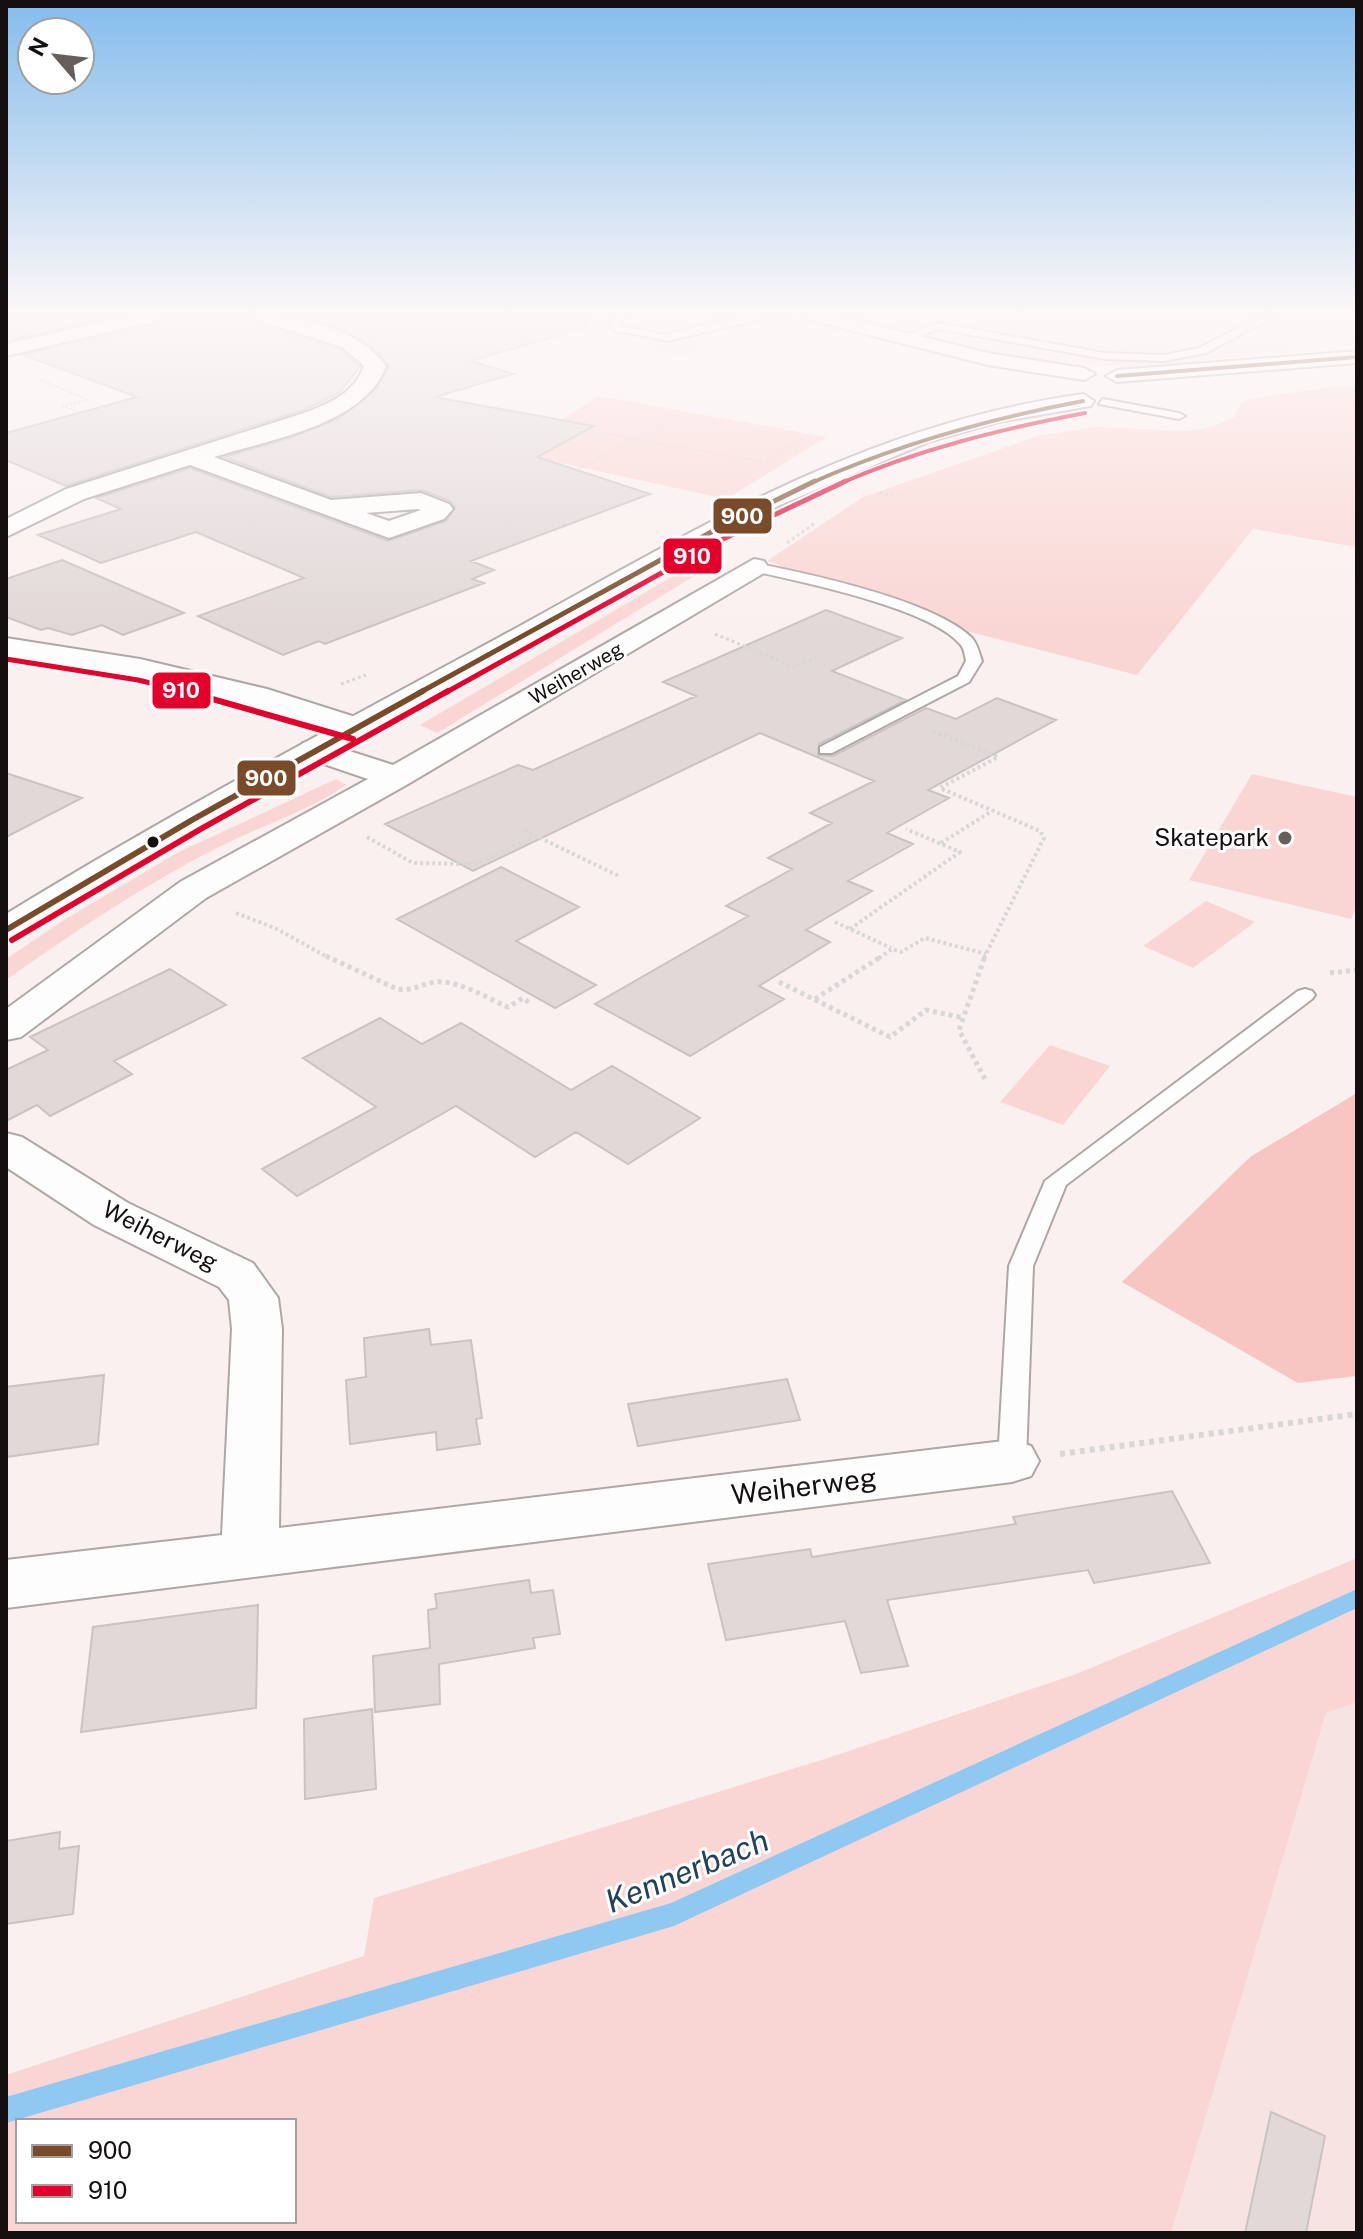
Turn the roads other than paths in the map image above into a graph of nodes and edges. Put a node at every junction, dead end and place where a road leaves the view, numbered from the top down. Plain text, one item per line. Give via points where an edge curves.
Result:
1 (304, 420) edge
2 (969, 420) edge
3 (191, 457) junction
4 (326, 508) dead end
5 (6, 529) edge
6 (754, 567) joint
7 (6, 647) edge
8 (357, 728) junction
9 (315, 750) junction
10 (826, 750) dead end
11 (396, 777) junction
12 (6, 930) edge
13 (1305, 995) dead end
14 (6, 1028) edge
15 (6, 1147) edge
16 (1012, 1461) joint
17 (250, 1553) junction
18 (6, 1584) edge

1 - 3 street
2 - 8 street via 864,456 771,500
3 - 4 street
3 - 5 street via 75,494
6 - 10 lane via 872,599 944,625 968,643 974,661 964,679
6 - 11 street, Weiherweg
7 - 8 street via 140,668
8 - 9 street
9 - 11 street
9 - 12 street via 152,840
11 - 14 street, Weiherweg via 180,900
13 - 16 lane via 1056,1181 1021,1266
15 - 17 street, Weiherweg via 111,1214 236,1275 253,1298 257,1329
16 - 17 street, Weiherweg
17 - 18 street, Weiherweg

